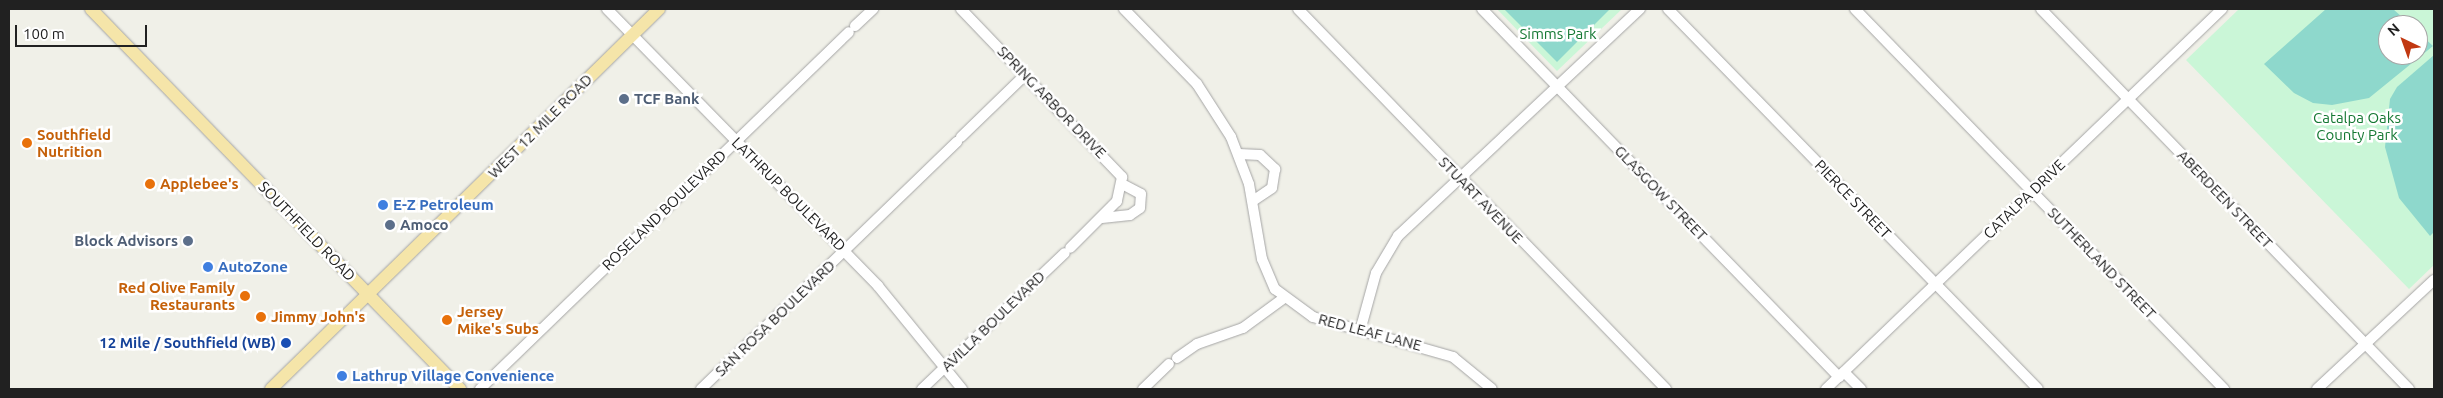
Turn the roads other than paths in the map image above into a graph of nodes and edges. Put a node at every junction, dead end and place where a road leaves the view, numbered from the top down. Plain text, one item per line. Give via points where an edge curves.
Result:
1 (607, 9) edge
2 (659, 9) edge
3 (873, 9) edge
4 (961, 9) edge
5 (1124, 9) edge
6 (1298, 9) edge
7 (1482, 9) edge
8 (1640, 9) edge
9 (1668, 9) edge
10 (1855, 9) edge
11 (2041, 9) edge
12 (2222, 9) edge
13 (95, 10) edge
14 (632, 35) junction
15 (1025, 75) junction
16 (1558, 87) junction
17 (2128, 98) junction
18 (736, 140) junction
19 (1239, 154) junction
20 (1461, 180) junction
21 (1124, 185) junction
22 (2032, 191) junction
23 (1253, 201) junction
24 (1102, 218) junction
25 (844, 250) junction
26 (2434, 280) edge
27 (1935, 284) junction
28 (368, 295) junction
29 (1284, 298) junction
30 (1360, 331) junction
31 (2365, 344) junction
32 (945, 367) junction
33 (1842, 375) junction
34 (271, 389) edge
35 (460, 389) edge
36 (480, 389) edge
37 (701, 389) edge
38 (922, 389) edge
39 (962, 389) edge
40 (1143, 389) edge
41 (1492, 389) edge
42 (1666, 389) edge
43 (1826, 389) edge
44 (1861, 389) edge
45 (2038, 389) edge
46 (2224, 389) edge
47 (2317, 389) edge
48 (2409, 389) edge

1 - 14 street, LATHRUP BOULEVARD
2 - 14 main road, WEST 12 MILE ROAD
3 - 18 street, ROSELAND BOULEVARD
4 - 15 street, SPRING ARBOR DRIVE
5 - 19 street, RED LEAF LANE via 1197,84
6 - 20 street, STUART AVENUE
7 - 16 street, GLASGOW STREET
8 - 16 street
9 - 27 street, PIERCE STREET
10 - 22 street, SUTHERLAND STREET
11 - 17 street, ABERDEEN STREET
12 - 17 street, CATALPA DRIVE
13 - 28 main road, SOUTHFIELD ROAD
14 - 18 street, LATHRUP BOULEVARD
14 - 28 main road, WEST 12 MILE ROAD
15 - 21 street, SPRING ARBOR DRIVE via 1119,172
15 - 25 street, SAN ROSA BOULEVARD
16 - 20 street
16 - 33 street, GLASGOW STREET
17 - 22 street, CATALPA DRIVE
17 - 31 street, ABERDEEN STREET
18 - 25 street, LATHRUP BOULEVARD
18 - 36 street, ROSELAND BOULEVARD
19 - 23 street, RED LEAF LANE
19 - 23 street via 1260,155 1275,169 1272,188
20 - 30 street via 1390,246 1376,273
20 - 42 street, STUART AVENUE
21 - 24 street, AVILLA BOULEVARD
21 - 24 street via 1141,194 1143,204 1136,212
22 - 27 street, CATALPA DRIVE
22 - 46 street, SUTHERLAND STREET
23 - 29 street, RED LEAF LANE via 1264,265
24 - 32 street, AVILLA BOULEVARD
25 - 32 street, LATHRUP BOULEVARD
25 - 37 street, SAN ROSA BOULEVARD
26 - 31 street
27 - 33 street, CATALPA DRIVE
27 - 45 street, PIERCE STREET
28 - 34 main road, WEST 12 MILE ROAD
28 - 35 main road, SOUTHFIELD ROAD
29 - 30 street, RED LEAF LANE via 1313,317
29 - 40 street via 1244,328 1197,344
30 - 41 street, RED LEAF LANE via 1453,357
31 - 47 street
31 - 48 street, ABERDEEN STREET
32 - 38 street, AVILLA BOULEVARD
32 - 39 street, LATHRUP BOULEVARD
33 - 43 street, CATALPA DRIVE
33 - 44 street, GLASGOW STREET

